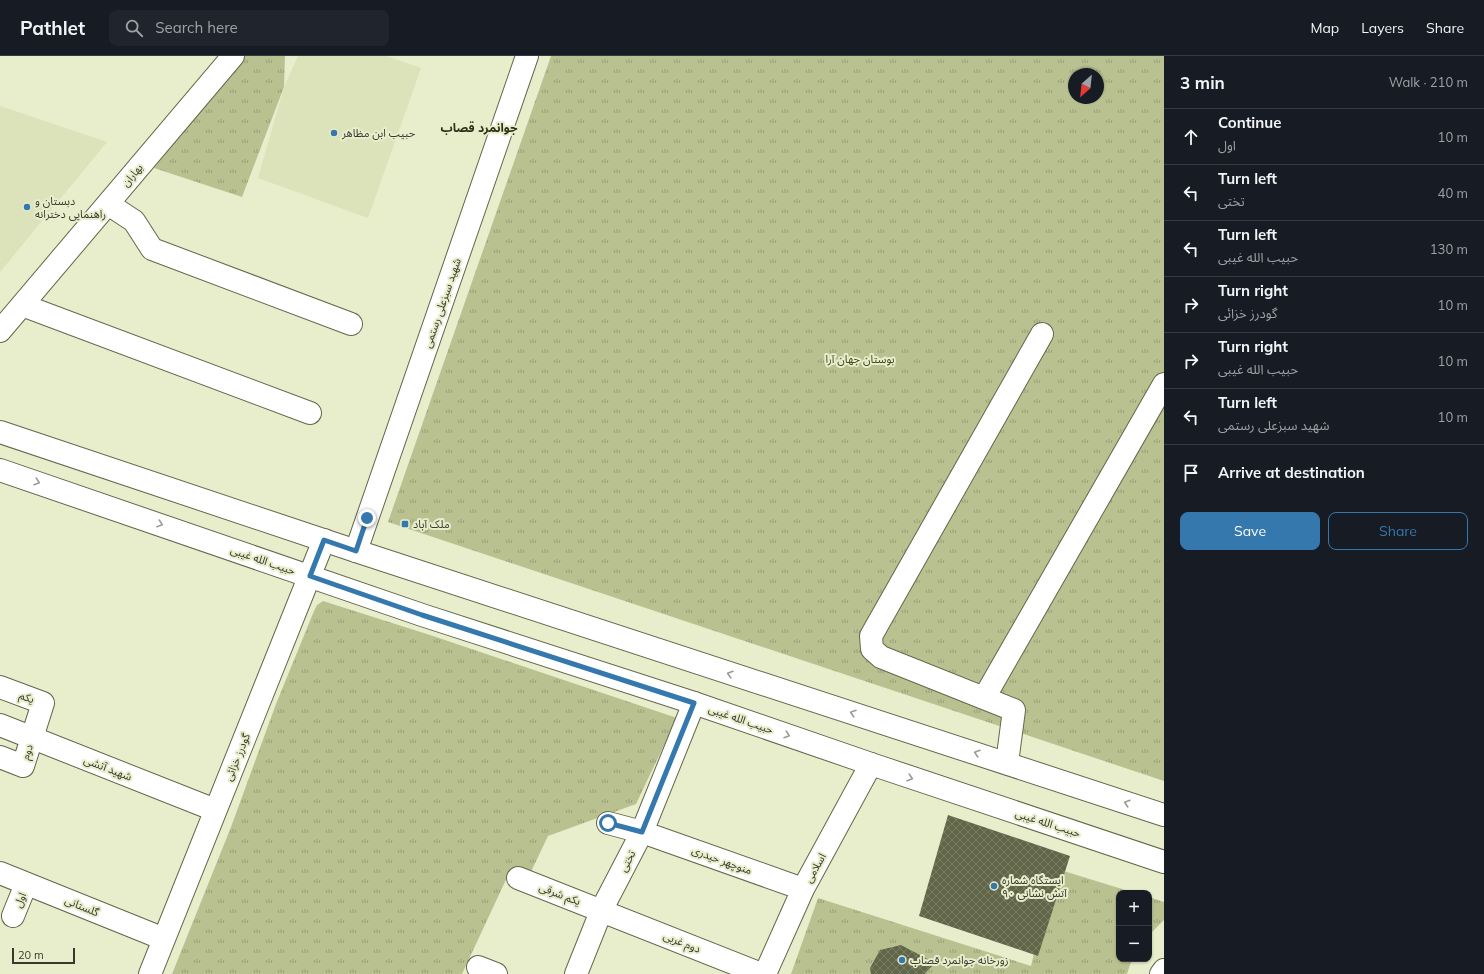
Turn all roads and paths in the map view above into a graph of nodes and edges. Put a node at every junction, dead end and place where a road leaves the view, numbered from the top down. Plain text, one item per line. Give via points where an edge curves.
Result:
1 (234, 56) edge
2 (528, 56) edge
3 (108, 204) junction
4 (22, 305) junction
5 (351, 324) dead end
6 (0, 331) edge
7 (1042, 334) dead end
8 (1164, 384) edge
9 (310, 414) dead end
10 (0, 432) edge
11 (0, 470) edge
12 (324, 540) junction
13 (356, 551) junction
14 (310, 576) junction
15 (0, 687) edge
16 (984, 698) junction
17 (694, 703) junction
18 (0, 725) edge
19 (32, 738) junction
20 (0, 757) edge
21 (1007, 763) junction
22 (871, 764) junction
23 (215, 810) junction
24 (1164, 815) edge
25 (608, 823) dead end
26 (642, 832) junction
27 (1164, 862) edge
28 (0, 873) edge
29 (518, 878) dead end
30 (26, 884) junction
31 (803, 889) junction
32 (602, 909) junction
33 (13, 916) dead end
34 (164, 939) junction
35 (1164, 970) edge
36 (150, 974) edge
37 (576, 974) edge
38 (761, 974) edge
39 (764, 974) edge
40 (1161, 974) edge

1 - 3 street, بهاران
2 - 13 street, شهید سبزعلی رستمی
3 - 4 street, بهاران
3 - 5 street via 134,221 152,249
4 - 6 street, بهاران
4 - 9 street
7 - 16 street via 871,636 872,649 881,657
8 - 16 street
10 - 12 street
11 -> 14 street, حبیب الله غیبی
12 - 13 street
12 - 14 street, گودرز خزائی
21 -> 13 street
14 - 17 street, حبیب الله غیبی
14 - 23 street, گودرز خزائی
15 - 19 street, یکم via 43,703
16 - 21 street via 1014,710
17 -> 22 street, حبیب الله غیبی
17 - 26 street, تختی
18 - 19 street, شهید آتشی
19 - 20 street, دوم via 23,766
19 - 23 street, شهید آتشی
24 -> 21 street
22 -> 27 street, حبیب الله غیبی
22 - 31 street, اسلامی
23 - 34 street, گودرز خزائی
25 - 26 street
26 - 31 street, منوچهر حیدری
26 - 32 street, تختی
28 - 30 street, گلستانی
29 - 32 street, یکم شرقی
30 - 33 street, اول
30 - 34 street, گلستانی
31 - 39 street, اسلامی
32 - 37 street, تختی
32 - 38 street, دوم غربی
34 - 36 street, گودرز خزائی
35 - 40 street

